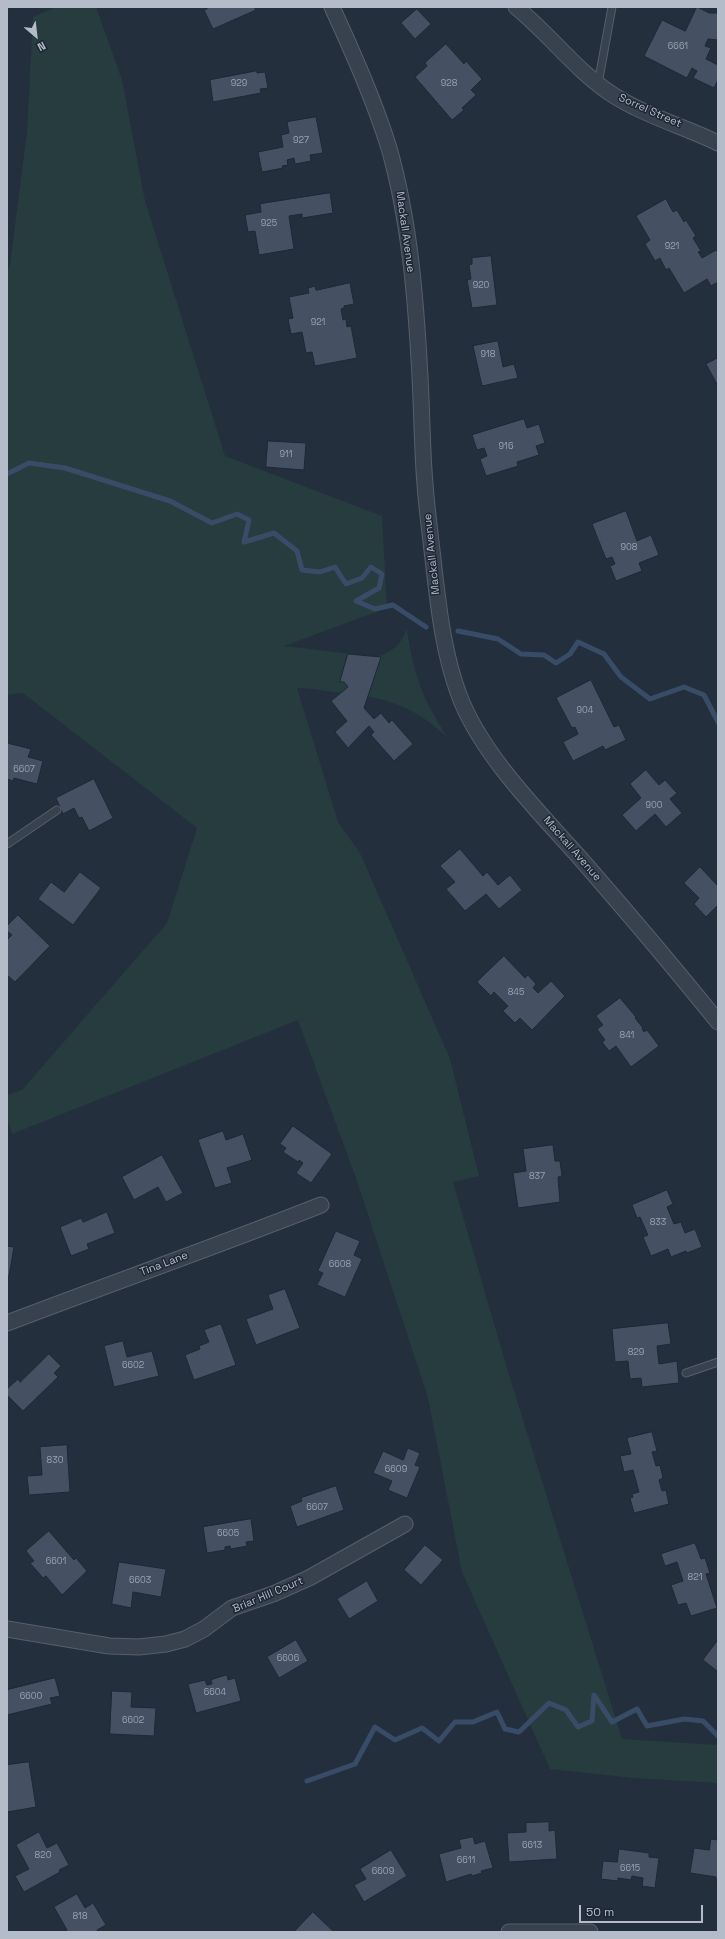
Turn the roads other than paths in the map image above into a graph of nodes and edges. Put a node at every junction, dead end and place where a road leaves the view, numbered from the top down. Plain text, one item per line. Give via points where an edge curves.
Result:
1 (332, 7) edge
2 (516, 7) edge
3 (612, 7) edge
4 (598, 84) junction
5 (718, 143) edge
6 (57, 810) dead end
7 (7, 844) edge
8 (718, 1022) edge
9 (321, 1205) dead end
10 (7, 1323) edge
11 (718, 1362) edge
12 (686, 1373) dead end
13 (405, 1524) dead end
14 (7, 1628) edge
15 (509, 1932) edge
16 (590, 1932) edge

1 - 8 street, Mackall Avenue via 363,78 388,146 398,184 408,240 413,292 425,483 438,611 449,666 460,698 490,751 521,790 646,934
2 - 4 street, Sorrel Street
3 - 4 lane
4 - 5 street, Sorrel Street via 640,110
6 - 7 lane
9 - 10 street, Tina Lane
11 - 12 lane
13 - 14 street, Briar Hill Court via 309,1578 232,1608 204,1630 166,1644 139,1647 109,1646
15 - 16 street

